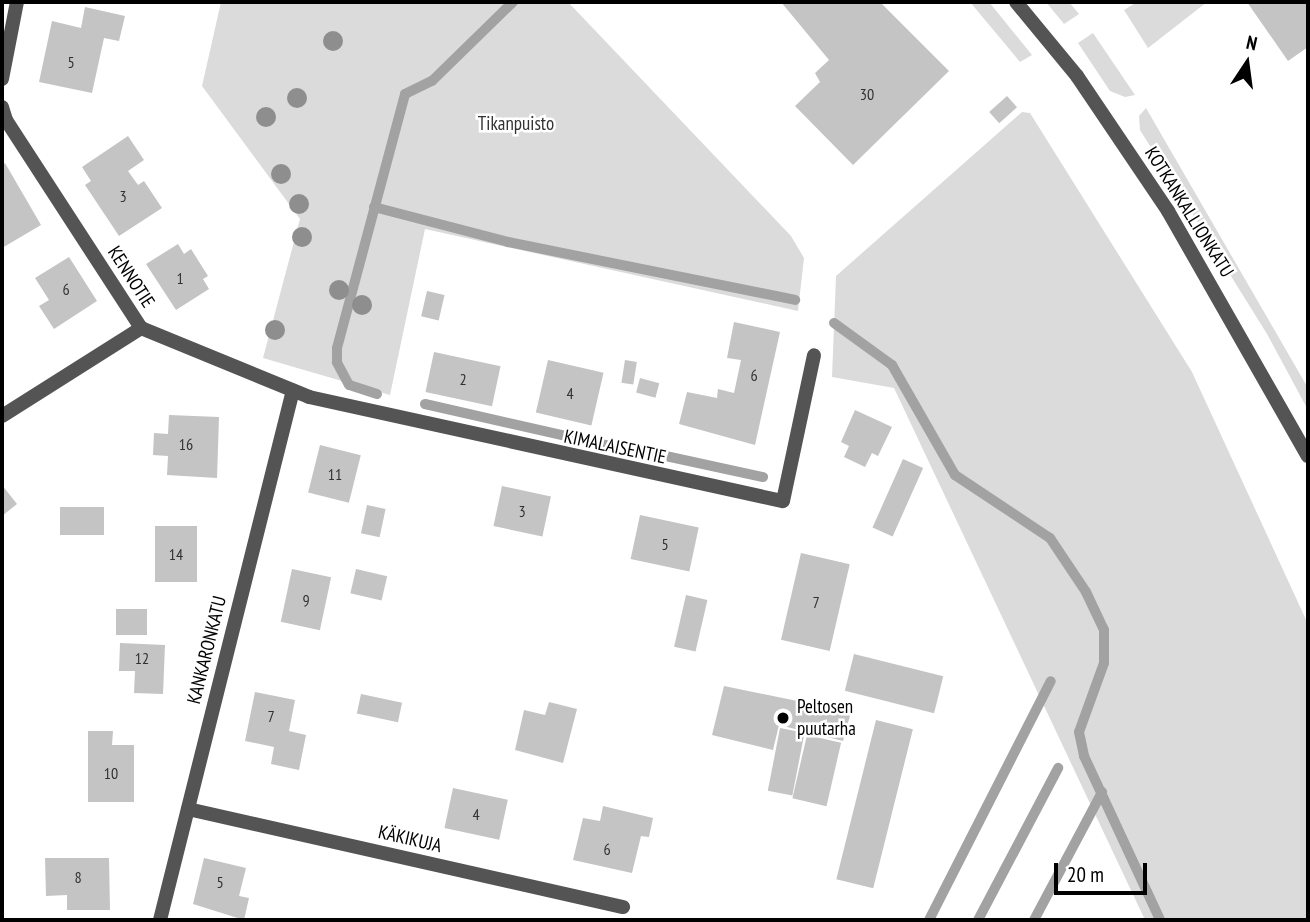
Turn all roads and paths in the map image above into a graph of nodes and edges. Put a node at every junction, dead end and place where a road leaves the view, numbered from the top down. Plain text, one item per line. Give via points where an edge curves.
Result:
1 (17, 2) edge
2 (1016, 2) edge
3 (2, 79) edge
4 (3, 116) edge
5 (141, 328) junction
6 (814, 355) dead end
7 (293, 390) junction
8 (2, 416) edge
9 (1308, 456) edge
10 (187, 809) junction
11 (623, 907) dead end
12 (160, 920) edge

1 - 3 street
2 - 9 street, KOTKANKALLIONKATU via 1077,76 1168,211
4 - 5 street, KENNOTIE
5 - 7 street, KENNOTIE
5 - 8 street
6 - 7 street, KIMALAISENTIE via 783,501 447,430
7 - 10 street, KANKARONKATU
10 - 11 street, KÄKIKUJA
10 - 12 street, KANKARONKATU

